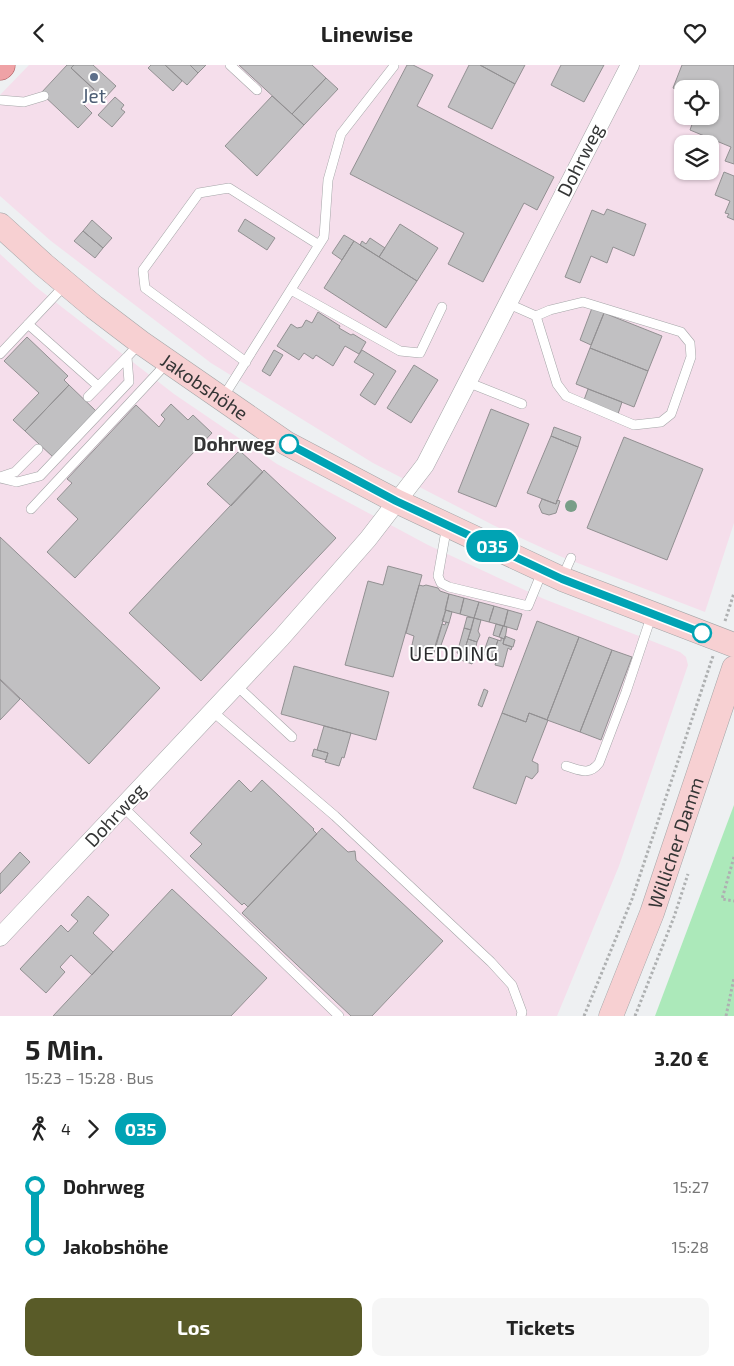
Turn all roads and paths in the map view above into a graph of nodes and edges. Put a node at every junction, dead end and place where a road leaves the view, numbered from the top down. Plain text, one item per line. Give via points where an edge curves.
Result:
1 (230, 65) edge
2 (630, 65) edge
3 (394, 66) edge
4 (257, 90) dead end
5 (44, 96) dead end
6 (0, 99) edge
7 (0, 225) edge
8 (319, 245) junction
9 (66, 284) junction
10 (291, 290) junction
11 (506, 303) junction
12 (442, 307) dead end
13 (536, 316) junction
14 (28, 325) junction
15 (134, 349) junction
16 (0, 354) edge
17 (168, 362) junction
18 (246, 362) junction
19 (467, 382) junction
20 (98, 386) junction
21 (88, 397) dead end
22 (222, 399) junction
23 (522, 404) dead end
24 (38, 449) dead end
25 (0, 478) edge
26 (396, 501) junction
27 (31, 509) dead end
28 (447, 525) junction
29 (558, 569) junction
30 (734, 593) edge
31 (652, 614) junction
32 (726, 642) edge
33 (734, 668) edge
34 (236, 686) junction
35 (212, 711) junction
36 (292, 737) dead end
37 (566, 766) dead end
38 (123, 807) junction
39 (734, 857) edge
40 (734, 901) edge
41 (0, 937) edge
42 (734, 978) edge
43 (340, 1016) edge
44 (521, 1016) edge
45 (584, 1016) edge
46 (611, 1016) edge
47 (726, 1016) edge

1 - 4 lane
2 - 11 street, Dohrweg
3 - 8 lane via 341,134 328,180 324,237
5 - 6 lane via 24,102
7 - 9 street, Jakobshöhe
8 - 10 lane
8 - 18 lane via 229,187 199,193 143,270 145,288
9 - 14 lane
9 - 15 street, Jakobshöhe
10 - 12 lane via 400,351 420,353
10 - 18 lane
11 - 13 lane
11 - 19 street, Dohrweg
13 - 13 lane via 557,384 566,397 634,425 661,422 671,414 691,357 690,343 681,331 583,302
14 - 16 lane
14 - 20 lane
15 - 17 street, Jakobshöhe
15 - 20 lane
15 - 25 lane via 130,382 40,476 17,481
17 - 22 street, Jakobshöhe
17 - 27 lane
18 - 22 lane
19 - 23 lane
19 - 26 street, Dohrweg via 425,465
20 - 21 lane
22 - 26 street, Jakobshöhe via 286,443
24 - 25 lane via 15,472
26 - 28 street, Jakobshöhe
26 - 34 street, Dohrweg via 368,539
28 - 29 street, Jakobshöhe
28 - 29 lane via 438,577 449,587 528,607
29 - 31 street, Jakobshöhe
30 - 32 path
31 - 32 street, Jakobshöhe
31 - 37 lane via 599,763 588,771
32 - 45 path via 632,899
33 - 46 street, Willicher Damm via 652,913
34 - 35 street, Dohrweg
34 - 36 lane
35 - 38 street, Dohrweg
35 - 44 lane via 335,817 491,962 512,985
38 - 41 street, Dohrweg
38 - 43 lane
39 - 40 path via 722,899
42 - 47 path

